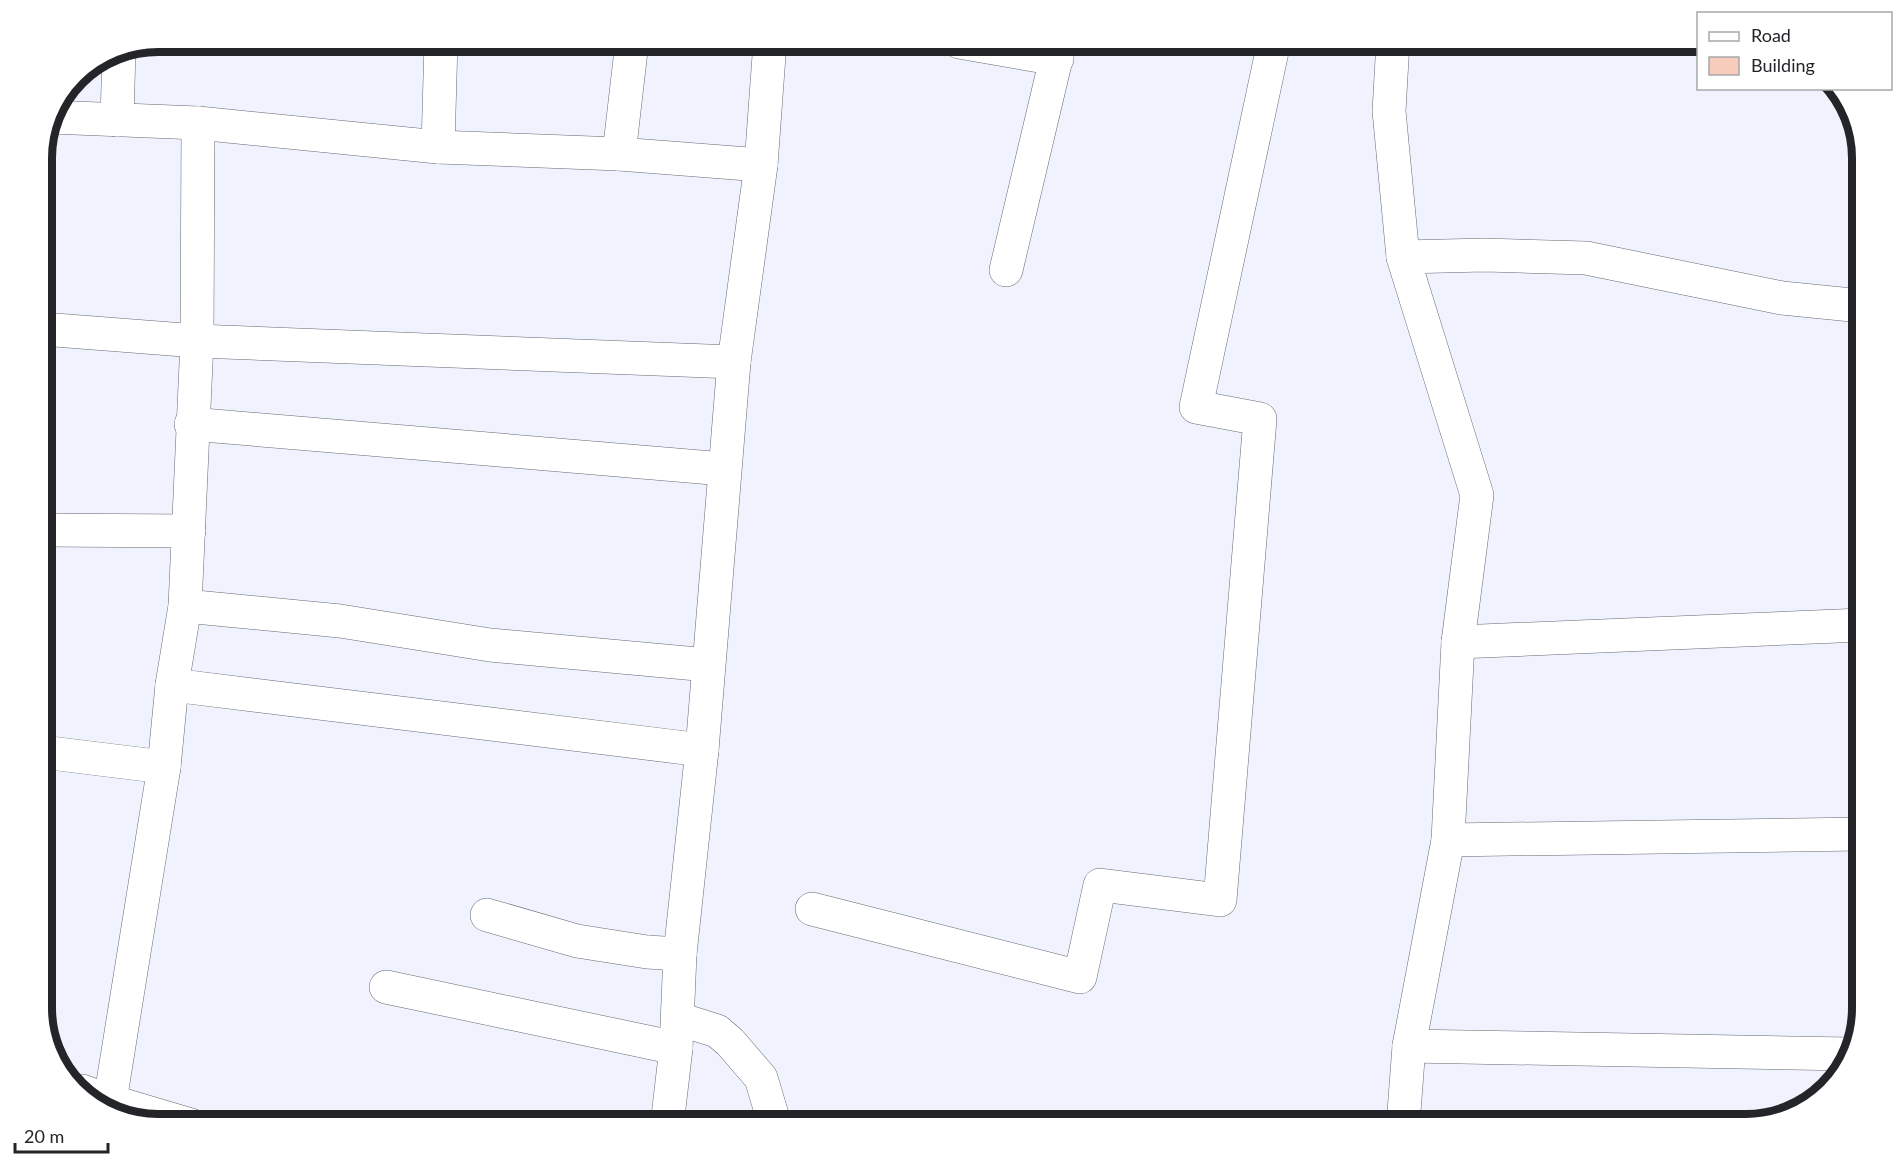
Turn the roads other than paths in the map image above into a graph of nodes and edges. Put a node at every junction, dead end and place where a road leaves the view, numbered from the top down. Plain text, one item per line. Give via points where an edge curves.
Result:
1 (441, 52) edge
2 (631, 52) edge
3 (769, 52) edge
4 (1059, 52) edge
5 (1273, 52) edge
6 (1392, 52) edge
7 (119, 61) edge
8 (61, 118) edge
9 (117, 120) junction
10 (198, 123) junction
11 (438, 147) junction
12 (619, 154) junction
13 (760, 165) junction
14 (1403, 257) junction
15 (1006, 270) dead end
16 (1851, 305) edge
17 (53, 330) edge
18 (196, 341) junction
19 (734, 362) junction
20 (191, 424) junction
21 (724, 469) junction
22 (53, 530) edge
23 (189, 531) junction
24 (185, 606) junction
25 (1852, 625) edge
26 (1458, 642) junction
27 (708, 665) junction
28 (172, 686) junction
29 (702, 750) junction
30 (53, 753) edge
31 (164, 767) junction
32 (1852, 834) edge
33 (1448, 840) junction
34 (812, 909) dead end
35 (487, 915) dead end
36 (680, 954) junction
37 (386, 987) dead end
38 (677, 1033) junction
39 (1409, 1046) junction
40 (1841, 1054) edge
41 (96, 1094) edge
42 (103, 1098) edge
43 (155, 1114) edge
44 (668, 1114) edge
45 (772, 1114) edge
46 (1404, 1114) edge

1 - 11 street
2 - 12 street
3 - 13 street
4 - 15 street
5 - 34 street via 1196,407 1260,420 1220,900 1100,885 1080,977
6 - 14 street via 1389,111
7 - 9 street
8 - 9 street
9 - 10 street
10 - 11 street
10 - 18 street
11 - 12 street
12 - 13 street
13 - 19 street
14 - 16 street via 1586,258 1782,298
14 - 26 street via 1477,495
17 - 18 street
18 - 19 street
18 - 20 street
19 - 21 street
20 - 21 street
20 - 23 street
21 - 27 street
22 - 23 street
23 - 24 street
24 - 27 street via 340,621 490,645
24 - 28 street
25 - 26 street
26 - 33 street
27 - 29 street
28 - 29 street
28 - 31 street
29 - 36 street
30 - 31 street
31 - 41 street
32 - 33 street
33 - 39 street
35 - 36 street via 577,941
36 - 38 street
37 - 38 street
38 - 44 street
38 - 45 street via 717,1031 730,1042 761,1078
39 - 40 street
39 - 46 street
42 - 43 street

